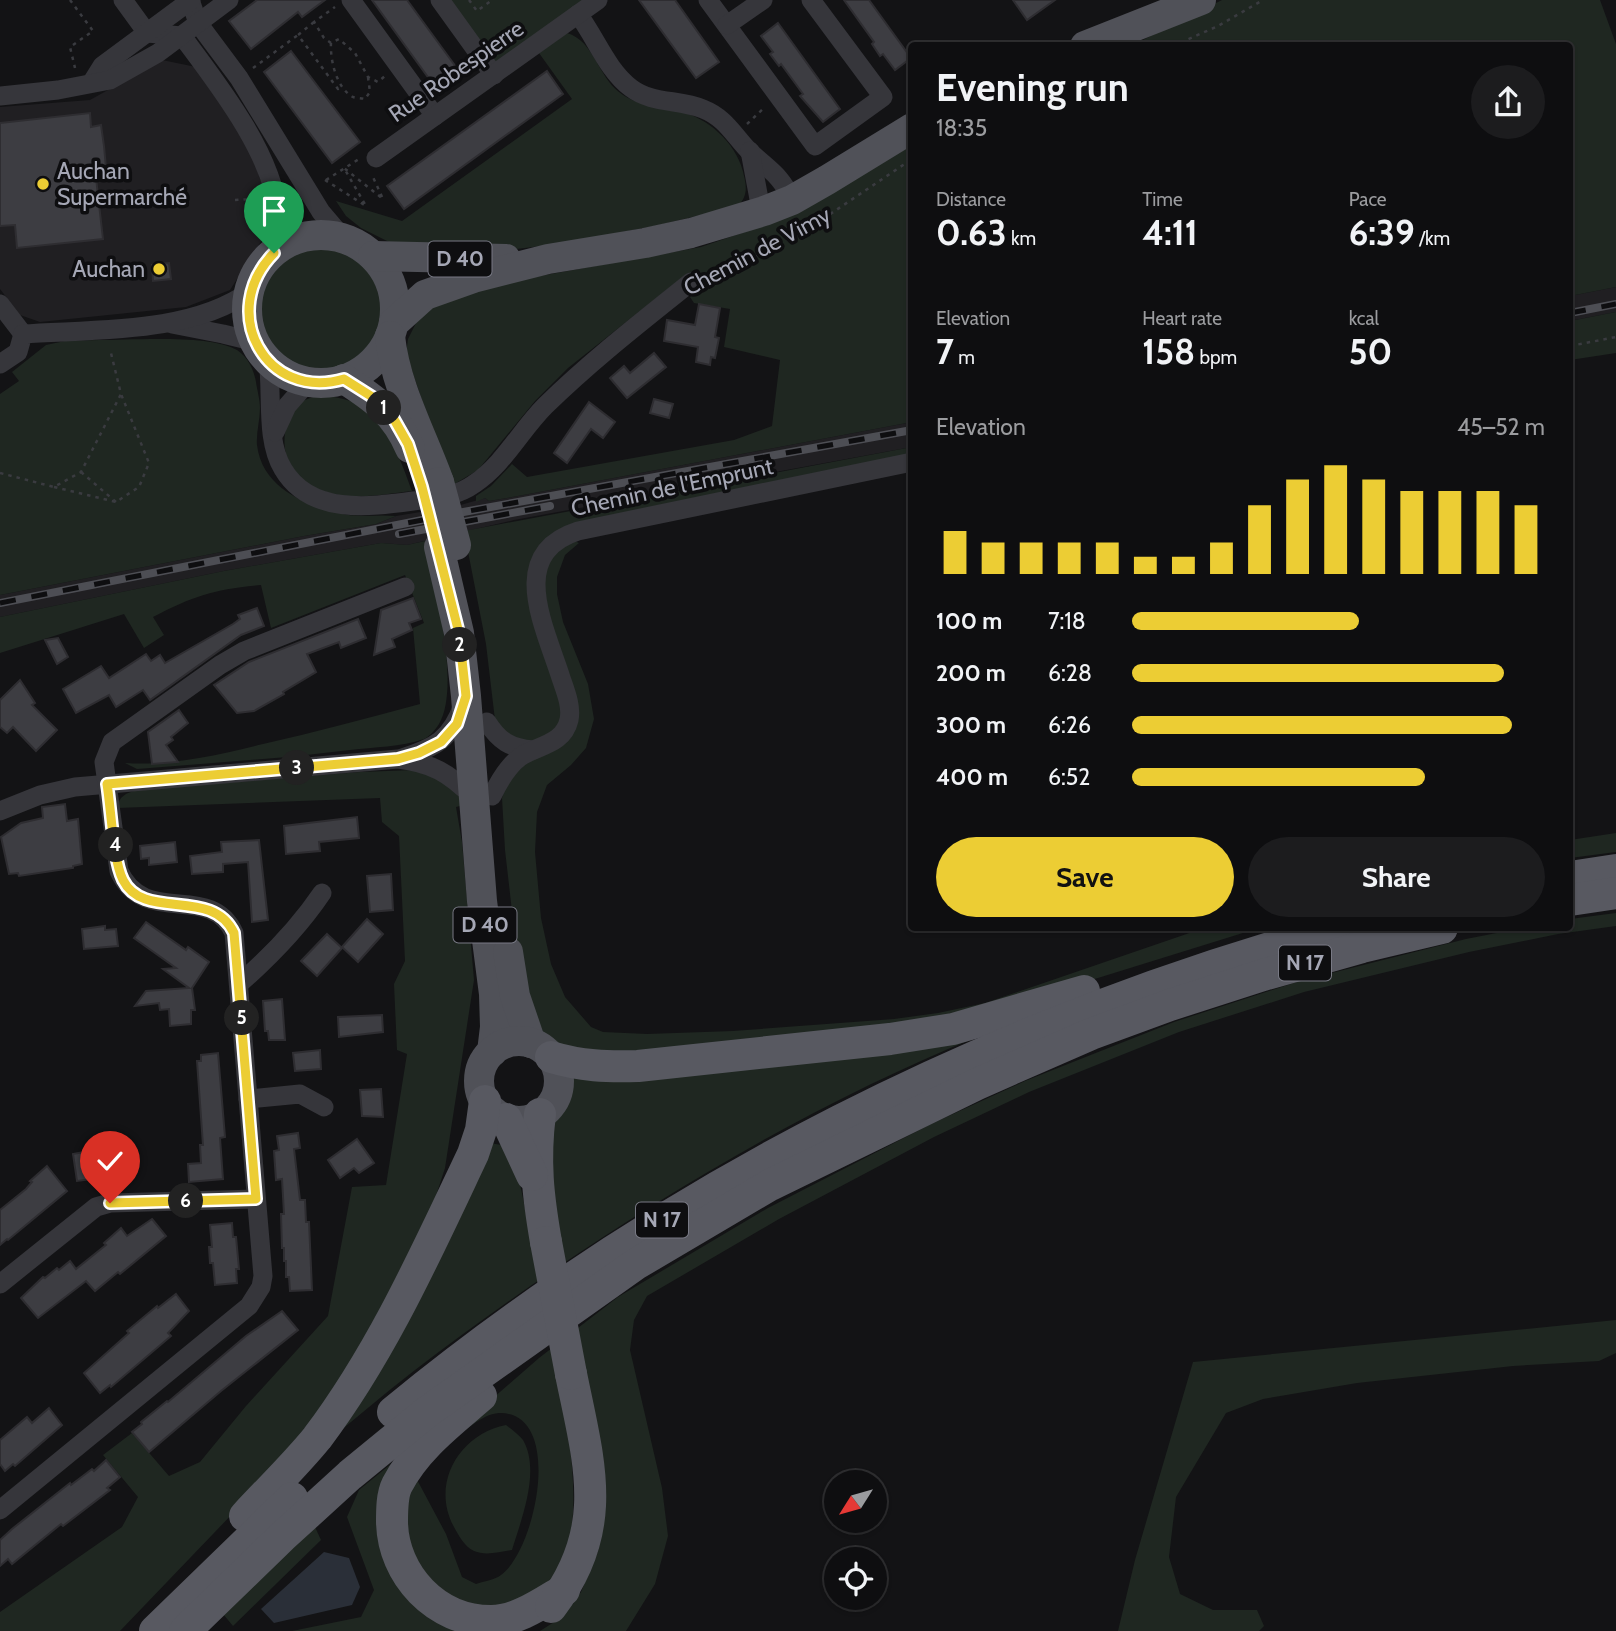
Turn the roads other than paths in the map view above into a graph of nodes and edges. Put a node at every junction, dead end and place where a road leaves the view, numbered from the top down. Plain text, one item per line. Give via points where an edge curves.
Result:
1 (123, 0) edge
2 (191, 0) edge
3 (229, 0) edge
4 (440, 0) edge
5 (598, 0) edge
6 (708, 0) edge
7 (763, 0) edge
8 (811, 0) edge
9 (1201, 0) edge
10 (346, 1) edge
11 (578, 14) junction
12 (198, 23) junction
13 (727, 25) junction
14 (147, 33) junction
15 (181, 36) junction
16 (1095, 42) edge
17 (494, 75) junction
18 (86, 84) junction
19 (0, 96) edge
20 (436, 116) junction
21 (908, 130) edge
22 (744, 143) junction
23 (369, 160) road end
24 (792, 200) junction
25 (764, 211) junction
26 (344, 239) junction
27 (274, 253) junction
28 (373, 256) junction
29 (548, 259) junction
30 (691, 282) road end
31 (250, 291) junction
32 (0, 303) edge
33 (168, 323) junction
34 (392, 330) junction
35 (23, 334) junction
36 (262, 351) junction
37 (0, 365) edge
38 (344, 379) junction
39 (308, 382) junction
40 (273, 436) junction
41 (908, 464) edge
42 (431, 484) junction
43 (447, 546) junction
44 (405, 587) dead end
45 (466, 696) junction
46 (487, 722) junction
47 (533, 750) junction
48 (398, 759) junction
49 (107, 784) junction
50 (482, 797) junction
51 (0, 811) edge
52 (1616, 870) edge
53 (1573, 877) edge
54 (322, 892) dead end
55 (1616, 893) edge
56 (1573, 900) edge
57 (1328, 931) edge
58 (1429, 931) edge
59 (1257, 952) junction
60 (239, 984) junction
61 (541, 1050) junction
62 (492, 1052) junction
63 (248, 1099) junction
64 (324, 1107) dead end
65 (496, 1110) junction
66 (540, 1115) junction
67 (537, 1188) junction
68 (256, 1199) junction
69 (636, 1264) junction
70 (0, 1284) edge
71 (0, 1510) edge
72 (564, 1590) junction
73 (142, 1631) edge
74 (155, 1631) edge
75 (185, 1631) edge
76 (522, 1631) edge

1 - 14 street
2 - 12 street
2 - 14 street
2 - 15 street
3 - 12 street
4 - 17 street
5 - 11 street, Rue Robespierre
6 - 13 street
7 - 13 street
8 - 13 street via 883,97 816,146
9 - 16 main road
10 - 20 street
11 - 17 street, Rue Robespierre
11 - 22 street via 631,88 653,99 705,109
12 - 15 street
12 - 26 street via 239,78 321,212
14 - 15 street
14 - 18 street via 102,65
15 - 18 street via 131,70
15 - 27 street via 239,116 258,154 276,198 279,217
17 - 20 street, Rue Robespierre
18 - 19 street
20 - 23 street, Rue Robespierre
21 - 24 main road, Chemin de Vimy / D 40
22 - 24 street via 769,166
22 - 25 street
24 - 25 main road, Chemin de Vimy / D 40
25 - 29 main road, D 40 via 691,233
26 - 27 main road via 306,237
26 - 28 main road
27 - 31 main road via 262,265
28 - 29 main road, D 40
28 - 34 main road via 392,287
29 - 34 main road, D 40 via 425,295
30 - 40 street, Chemin de Vimy via 543,408 492,470 454,495 384,505 342,506 321,500 304,492 281,468
31 - 33 street via 221,308
31 - 36 main road via 250,326
32 - 35 street
33 - 35 street
33 - 36 street via 223,334
34 - 38 main road via 372,363
34 - 42 main road, D 40 via 392,355
35 - 37 street via 18,352
36 - 39 main road via 291,377
36 - 40 street, Chemin de Vimy via 271,382
38 - 39 main road via 327,384
38 - 42 main road, D 40 via 391,414
39 - 40 street via 287,406
41 - 47 street, Chemin de l'Emprunt via 578,531 555,541 538,565 535,591 566,693 569,719 558,738
42 - 43 main road, D 40
43 - 45 main road, D 40
43 - 46 main road, D 40 via 474,628
44 - 49 street via 268,640 220,665 112,742 104,762
45 - 48 street via 457,724 441,742
45 - 50 main road, D 40
46 - 47 street via 504,743
46 - 50 main road, D 40
47 - 50 street, Chemin de l'Emprunt via 512,764
48 - 49 street
48 - 50 street via 442,771
49 - 51 street via 40,795
49 - 60 street via 119,871 125,883 144,899 220,914 234,933
50 - 61 main road, D 40 via 519,1011
50 - 62 main road, D 40 via 482,901 494,994
52 - 53 highway
54 - 60 street via 306,917
55 - 56 highway
57 - 59 highway, N 17
58 - 69 highway, N 17 via 1263,975 1091,1034 792,1174
59 - 61 highway via 1220,947 1031,1008 953,1029 890,1039 601,1068 574,1064
59 - 74 highway, N 17 via 1082,1012 967,1058 760,1162 625,1242 513,1318 336,1459
60 - 63 street
61 - 62 main road via 517,1041
61 - 66 main road via 557,1069 559,1082 550,1106
62 - 65 main road via 483,1062 480,1088
63 - 64 street via 300,1094
63 - 68 street
65 - 66 main road via 524,1120
65 - 67 highway via 518,1140
65 - 73 highway via 481,1130 394,1313 348,1393 315,1440 150,1615
66 - 67 highway
67 - 72 highway, bridge via 586,1451 588,1537
68 - 70 street via 96,1207
68 - 71 street via 263,1276 249,1306
69 - 72 highway via 612,1296 522,1361 436,1434 396,1487 392,1536 399,1561 411,1581 444,1610 467,1619 492,1621 515,1616
69 - 75 highway, N 17 via 427,1412 350,1475
72 - 76 highway via 543,1618

